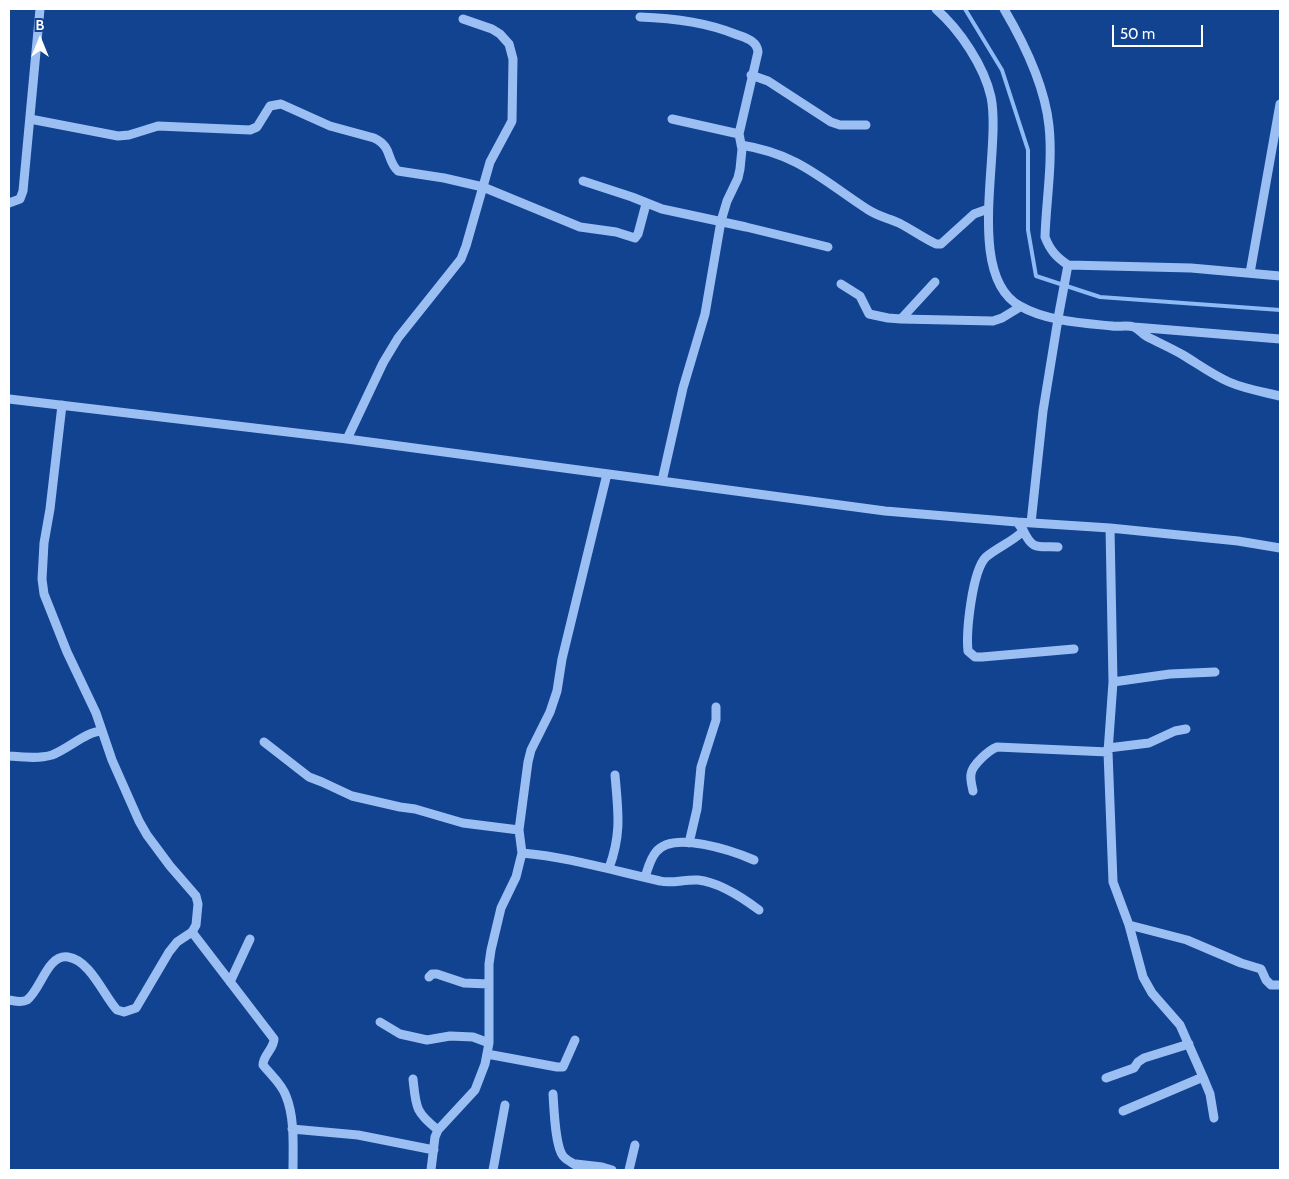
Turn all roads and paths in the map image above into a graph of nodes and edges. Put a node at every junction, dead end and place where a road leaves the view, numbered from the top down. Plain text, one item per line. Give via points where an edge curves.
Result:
1 (40, 9) edge
2 (936, 9) edge
3 (1004, 9) edge
4 (640, 17) dead end
5 (463, 19) dead end
6 (751, 75) junction
7 (1280, 104) edge
8 (30, 119) junction
9 (672, 119) dead end
10 (866, 126) dead end
11 (738, 134) junction
12 (741, 146) junction
13 (583, 181) dead end
14 (483, 187) junction
15 (9, 203) edge
16 (646, 204) junction
17 (988, 209) junction
18 (721, 221) junction
19 (828, 247) dead end
20 (1068, 268) junction
21 (1250, 273) junction
22 (1280, 276) edge
23 (935, 282) dead end
24 (841, 284) dead end
25 (1020, 307) junction
26 (1058, 316) junction
27 (901, 319) junction
28 (1134, 327) junction
29 (1280, 339) edge
30 (1280, 396) edge
31 (9, 399) edge
32 (62, 406) junction
33 (347, 439) junction
34 (607, 474) junction
35 (662, 481) junction
36 (1017, 522) junction
37 (1031, 523) junction
38 (1110, 528) junction
39 (1023, 530) junction
40 (1058, 547) dead end
41 (1280, 548) edge
42 (1074, 649) dead end
43 (1215, 672) dead end
44 (1113, 682) junction
45 (716, 707) dead end
46 (1186, 729) dead end
47 (102, 731) junction
48 (264, 742) dead end
49 (1108, 750) junction
50 (9, 756) edge
51 (615, 775) dead end
52 (973, 791) dead end
53 (520, 830) junction
54 (689, 843) junction
55 (522, 853) junction
56 (754, 860) dead end
57 (610, 868) junction
58 (645, 877) junction
59 (759, 910) dead end
60 (1130, 925) junction
61 (192, 932) junction
62 (250, 939) dead end
63 (429, 977) dead end
64 (230, 982) junction
65 (489, 984) junction
66 (1280, 985) edge
67 (9, 1000) edge
68 (380, 1022) dead end
69 (575, 1040) dead end
70 (489, 1043) junction
71 (1189, 1044) junction
72 (487, 1054) junction
73 (1203, 1077) junction
74 (1106, 1078) dead end
75 (413, 1079) dead end
76 (553, 1094) dead end
77 (505, 1105) dead end
78 (1123, 1111) dead end
79 (1214, 1118) dead end
80 (292, 1129) junction
81 (438, 1130) junction
82 (636, 1145) dead end
83 (434, 1150) junction
84 (579, 1167) edge
85 (294, 1170) edge
86 (431, 1170) edge
87 (493, 1170) edge
88 (612, 1170) edge
89 (629, 1170) edge

1 - 8 street
2 - 17 street via 955,28 970,51 991,97 994,130
3 - 20 street via 1031,61 1049,124 1050,162 1044,237 1049,248
4 - 6 street via 664,17 710,25 750,40 758,52
5 - 14 street via 500,34 509,44 512,58 512,121 490,162
6 - 10 street via 768,81 840,126
6 - 11 street
7 - 21 street
8 - 14 street via 118,136 158,126 250,130 257,127 270,106 281,104 324,123 380,141 398,172
8 - 15 street via 22,196
9 - 11 street
11 - 12 street
12 - 17 street via 776,153 806,166 868,210 936,244 942,244 974,214
12 - 18 street via 738,178
13 - 16 street
14 - 16 street via 580,227 633,238 638,234
14 - 33 street via 460,259 410,321 390,352
16 - 18 street
17 - 25 street via 992,261 997,279 1008,298
18 - 19 street
18 - 35 street via 705,314 683,388
20 - 21 street via 1191,268
20 - 26 street
21 - 22 street
23 - 27 street
24 - 27 street via 860,296 869,314
25 - 26 street
25 - 27 street via 993,321
26 - 28 street
26 - 37 street via 1038,446
28 - 29 street
28 - 30 street via 1229,382
31 - 32 street
32 - 33 street
32 - 47 street via 44,543 42,586 49,611
33 - 34 street
34 - 35 street
34 - 53 street via 557,691 531,750
35 - 36 street via 885,511
36 - 37 street
36 - 39 street
37 - 38 street
38 - 41 street
38 - 44 street
39 - 40 street via 1034,546
39 - 42 street via 983,562 971,601 968,651 975,657 982,657
43 - 44 street
44 - 49 street
45 - 54 street via 716,720 701,766 697,810
46 - 49 street via 1149,743
47 - 50 street via 44,757
47 - 61 street via 147,835 196,896 198,913
48 - 53 street via 309,777 352,796 463,823
49 - 52 street via 997,747 984,755 971,771
49 - 60 street via 1113,882
51 - 57 street via 618,832
53 - 55 street
54 - 56 street via 708,844
54 - 58 street via 661,847 655,852
55 - 57 street
55 - 65 street via 516,877 501,908 491,950
57 - 58 street
58 - 59 street via 662,882 706,882 740,897
60 - 66 street via 1187,940 1261,969 1271,985
60 - 71 street via 1143,977 1152,993 1180,1025
61 - 64 street
61 - 67 street via 168,952 141,1002 130,1011 117,1010 88,971 68,957 50,966 29,999 22,1002
62 - 64 street
63 - 65 street via 437,974 464,983
64 - 80 street via 274,1039 263,1065 286,1096
65 - 70 street
68 - 70 street via 400,1034 427,1040 450,1036 483,1039
69 - 72 street via 563,1067
70 - 72 street
71 - 73 street
71 - 74 street via 1144,1058 1134,1068
72 - 81 street via 475,1090
73 - 78 street
73 - 79 street
75 - 81 street via 417,1108
76 - 84 street via 561,1154
77 - 87 street
80 - 83 street via 358,1135
80 - 85 street
81 - 83 street
82 - 89 street
83 - 86 street
84 - 88 street

